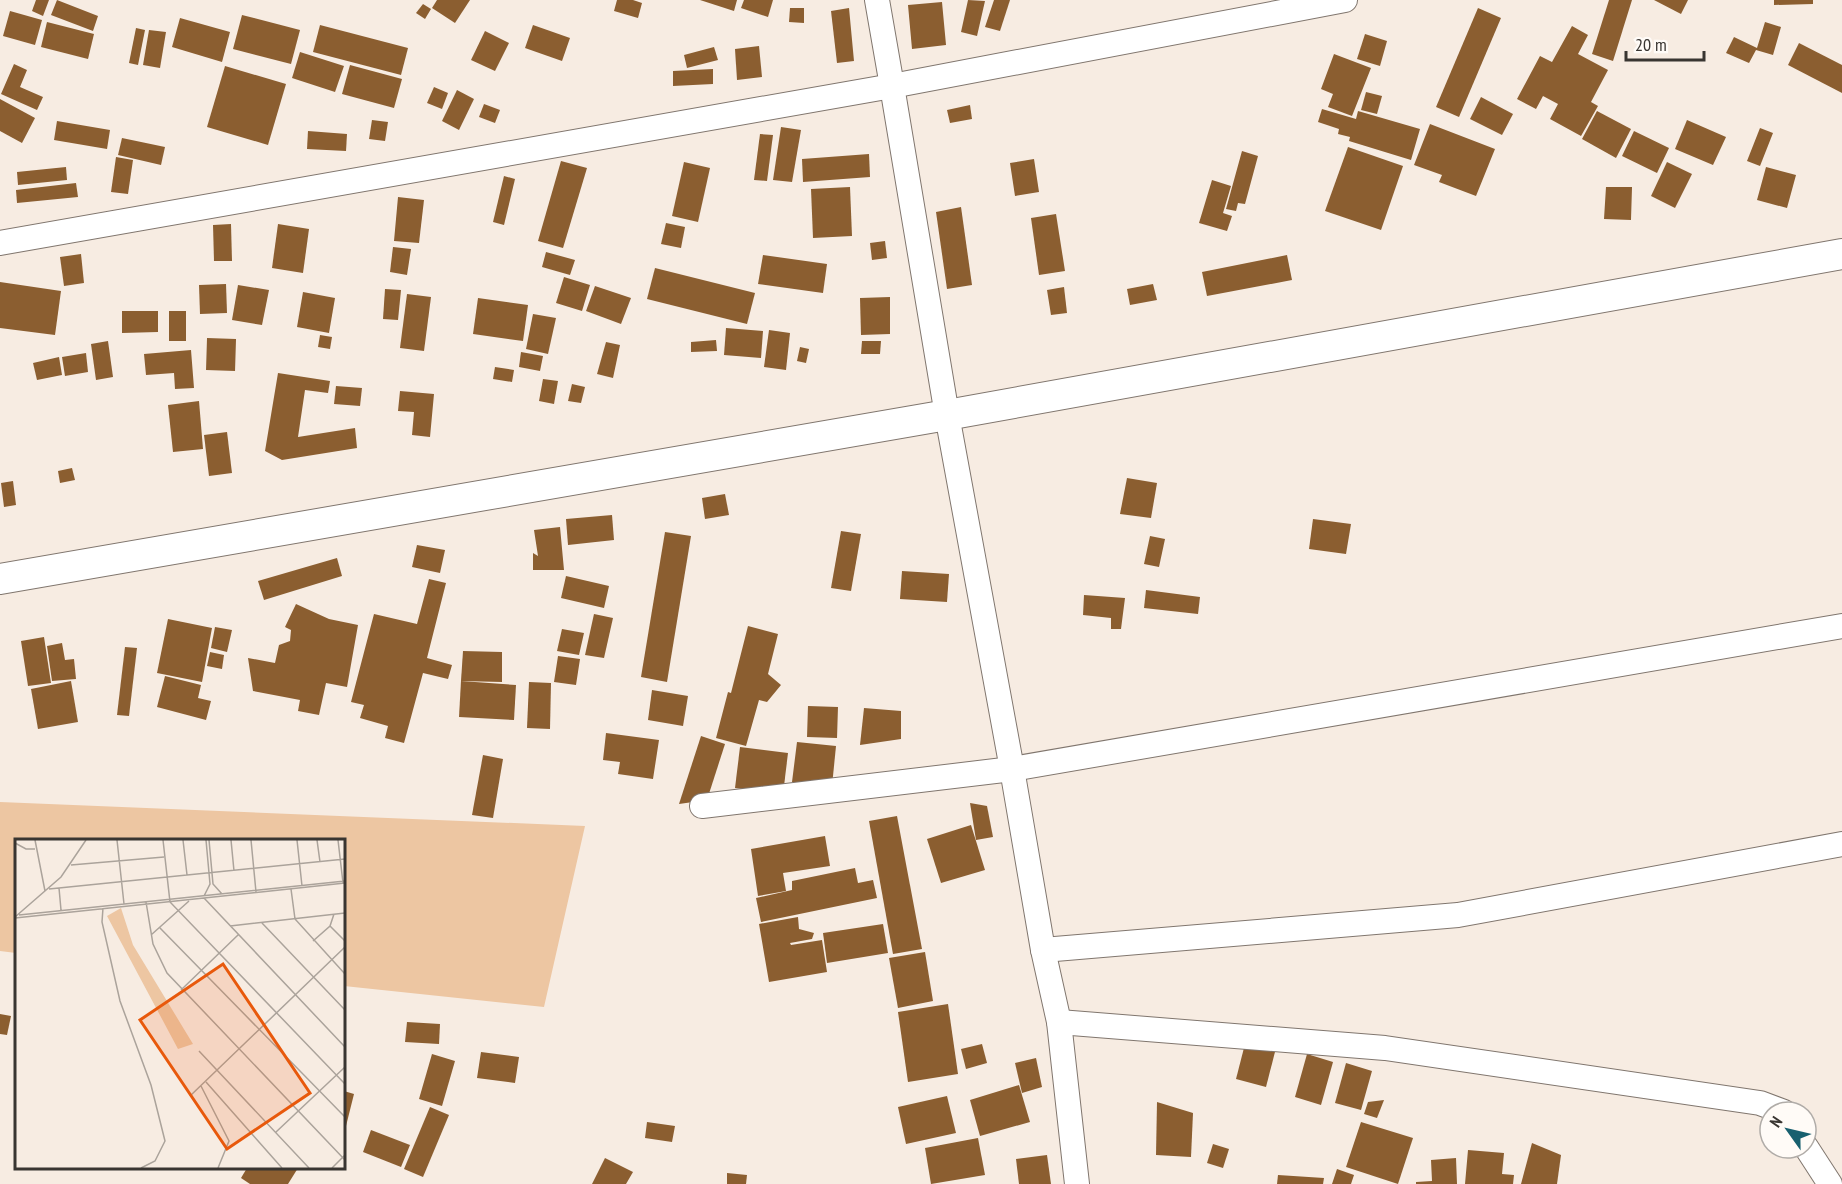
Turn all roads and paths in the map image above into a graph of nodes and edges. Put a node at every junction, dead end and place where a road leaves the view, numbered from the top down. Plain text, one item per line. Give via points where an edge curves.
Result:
1 (877, 0) edge
2 (1345, 0) edge
3 (892, 86) junction
4 (0, 243) edge
5 (1842, 254) edge
6 (947, 415) junction
7 (0, 579) edge
8 (1842, 626) edge
9 (1012, 769) junction
10 (702, 806) dead end
11 (1842, 844) edge
12 (1043, 950) junction
13 (1059, 1022) junction
14 (1758, 1103) edge
15 (1814, 1160) edge
16 (1077, 1184) edge
17 (1830, 1184) edge

1 - 3 street
2 - 3 street
3 - 4 street
3 - 6 street
5 - 6 street
6 - 7 street
6 - 9 street
8 - 9 street
9 - 10 street
9 - 12 street
11 - 12 street via 1458,915
12 - 13 street
13 - 14 street via 1385,1048
13 - 16 street
15 - 17 street

